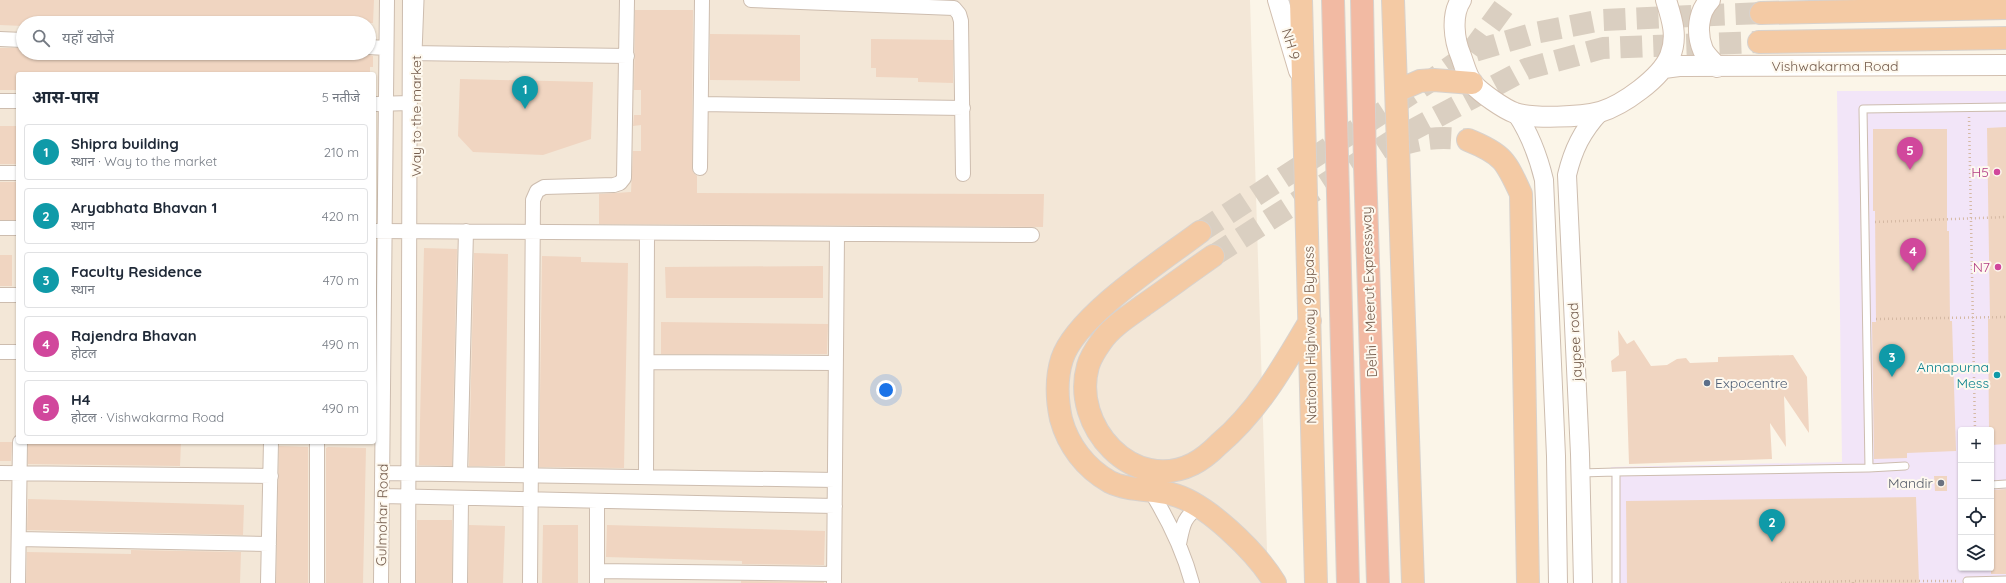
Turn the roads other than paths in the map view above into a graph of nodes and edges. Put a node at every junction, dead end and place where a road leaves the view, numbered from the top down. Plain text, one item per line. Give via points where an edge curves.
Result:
1 (387, 0) edge
2 (410, 0) edge
3 (418, 0) edge
4 (627, 0) edge
5 (702, 0) edge
6 (752, 0) edge
7 (1278, 0) edge
8 (1301, 0) edge
9 (1333, 0) edge
10 (1362, 0) edge
11 (1393, 0) edge
12 (1461, 0) edge
13 (1666, 0) edge
14 (1710, 0) edge
15 (2006, 8) edge
16 (1760, 13) tunnel mouth
17 (2006, 38) edge
18 (0, 39) edge
19 (16, 40) edge
20 (1759, 42) tunnel mouth
21 (376, 47) edge
22 (386, 48) junction
23 (413, 53) junction
24 (627, 56) junction
25 (2006, 65) edge
26 (1718, 67) junction
27 (1664, 68) junction
28 (1472, 83) junction
29 (1304, 88) junction
30 (1397, 91) junction
31 (0, 101) edge
32 (16, 101) edge
33 (410, 103) junction
34 (380, 104) edge
35 (701, 104) junction
36 (963, 108) junction
37 (2006, 108) edge
38 (1600, 112) junction
39 (1516, 113) junction
40 (1468, 140) tunnel mouth
41 (700, 168) dead end
42 (0, 173) edge
43 (16, 173) edge
44 (963, 174) dead end
45 (380, 175) edge
46 (0, 228) edge
47 (16, 228) edge
48 (379, 231) edge
49 (413, 231) junction
50 (466, 231) junction
51 (531, 232) junction
52 (1200, 232) tunnel mouth
53 (647, 233) junction
54 (837, 234) junction
55 (1032, 235) dead end
56 (1213, 256) tunnel mouth
57 (0, 295) edge
58 (16, 295) edge
59 (1310, 320) junction
60 (0, 352) edge
61 (16, 352) edge
62 (646, 362) junction
63 (836, 363) junction
64 (378, 437) edge
65 (20, 444) edge
66 (271, 444) edge
67 (317, 444) edge
68 (1556, 457) junction
69 (1580, 464) junction
70 (1905, 466) dead end
71 (1869, 468) junction
72 (382, 472) junction
73 (1616, 472) junction
74 (0, 473) edge
75 (20, 473) junction
76 (410, 473) junction
77 (460, 474) junction
78 (530, 475) junction
79 (271, 476) junction
80 (646, 477) junction
81 (835, 480) junction
82 (2006, 484) edge
83 (1994, 485) edge
84 (1150, 490) junction
85 (382, 496) junction
86 (409, 497) junction
87 (460, 498) junction
88 (530, 500) junction
89 (597, 501) junction
90 (834, 506) junction
91 (1199, 507) junction
92 (19, 539) junction
93 (269, 544) junction
94 (1179, 544) junction
95 (597, 577) edge
96 (834, 578) edge
97 (2006, 580) edge
98 (1967, 581) road end
99 (18, 583) edge
100 (268, 583) edge
101 (317, 583) edge
102 (381, 583) edge
103 (408, 583) edge
104 (460, 583) edge
105 (530, 583) edge
106 (1192, 583) edge
107 (1275, 583) edge
108 (1316, 583) edge
109 (1348, 583) edge
110 (1378, 583) edge
111 (1413, 583) edge
112 (1528, 583) edge
113 (1558, 583) edge
114 (1582, 583) edge
115 (1616, 583) edge

1 - 22 street, Gulmohar Road
2 - 23 street, Gulmohar Road
3 - 23 street, Way to the market
4 - 24 street
5 - 35 street
6 - 36 street via 954,8 961,21
7 - 29 main road, NH 9
8 - 29 highway, National Highway 9 Bypass
9 - 109 highway, Delhi - Meerut Expressway
10 - 110 highway, Delhi - Meerut Expressway
11 - 30 highway
12 - 28 main road via 1454,24 1456,44
13 - 27 main road via 1675,28 1671,55
14 - 26 main road via 1703,8 1699,36 1704,51
15 - 16 highway
17 - 20 highway
18 - 19 street
21 - 22 street
22 - 34 street, Gulmohar Road
23 - 24 street
23 - 33 street, Gulmohar Road
23 - 49 street, Way to the market via 416,85
24 - 51 street via 624,178 620,184 614,185 544,187 538,190 533,200
25 - 26 main road, Vishwakarma Road
26 - 27 main road, Vishwakarma Road
27 - 38 main road via 1621,103
28 - 30 highway via 1420,81
28 - 39 main road via 1499,104
29 - 59 highway, National Highway 9 Bypass
30 - 111 highway
31 - 32 street
33 - 34 street
33 - 49 street, Gulmohar Road
34 - 45 street, Gulmohar Road
35 - 36 street
35 - 41 street
36 - 44 street
37 - 71 lane via 1863,109
38 - 39 main road via 1572,116
38 - 69 street, jaypee road via 1578,140 1567,175
39 - 68 street via 1534,146 1544,180
40 - 112 highway via 1488,148 1507,164 1521,194
42 - 43 street
45 - 48 street, Gulmohar Road
46 - 47 street
48 - 49 street
48 - 64 street, Gulmohar Road
49 - 50 street
49 - 76 street, Gulmohar Road
50 - 51 street
50 - 77 street
51 - 53 street
51 - 78 street
52 - 84 highway via 1118,294 1085,324 1071,340 1062,359 1058,407 1065,433 1075,452 1110,482
53 - 54 street
53 - 62 street
54 - 55 street
54 - 63 street
56 - 59 highway via 1117,325 1101,342 1088,366 1087,402 1093,423 1109,448 1119,456 1140,467 1166,471 1180,469 1204,458 1244,420 1278,376
57 - 58 street
59 - 108 highway, National Highway 9 Bypass
60 - 61 street
62 - 63 street
62 - 80 street
63 - 81 street
64 - 72 street, Gulmohar Road
65 - 75 street
66 - 79 street
67 - 101 street
68 - 69 street
68 - 113 street
69 - 73 lane
69 - 114 street, jaypee road
70 - 71 lane
71 - 73 lane
72 - 76 street
72 - 85 street, Gulmohar Road
73 - 115 lane
74 - 75 street
75 - 79 street
75 - 92 street
76 - 77 street
76 - 86 street, Gulmohar Road
77 - 78 street
78 - 80 street
78 - 88 street
79 - 93 street
80 - 81 street
81 - 90 street
82 - 83 lane
84 - 91 highway via 1185,498
84 - 94 street via 1166,515
85 - 86 street
85 - 102 street, Gulmohar Road
86 - 87 street
86 - 103 street, Gulmohar Road
87 - 88 street
87 - 104 street
88 - 89 street
88 - 105 street
89 - 90 street
89 - 95 street
90 - 96 street
91 - 94 street via 1186,518
91 - 107 highway via 1227,528
92 - 93 street
92 - 99 street
93 - 100 street
94 - 106 street
95 - 96 street
97 - 98 lane

